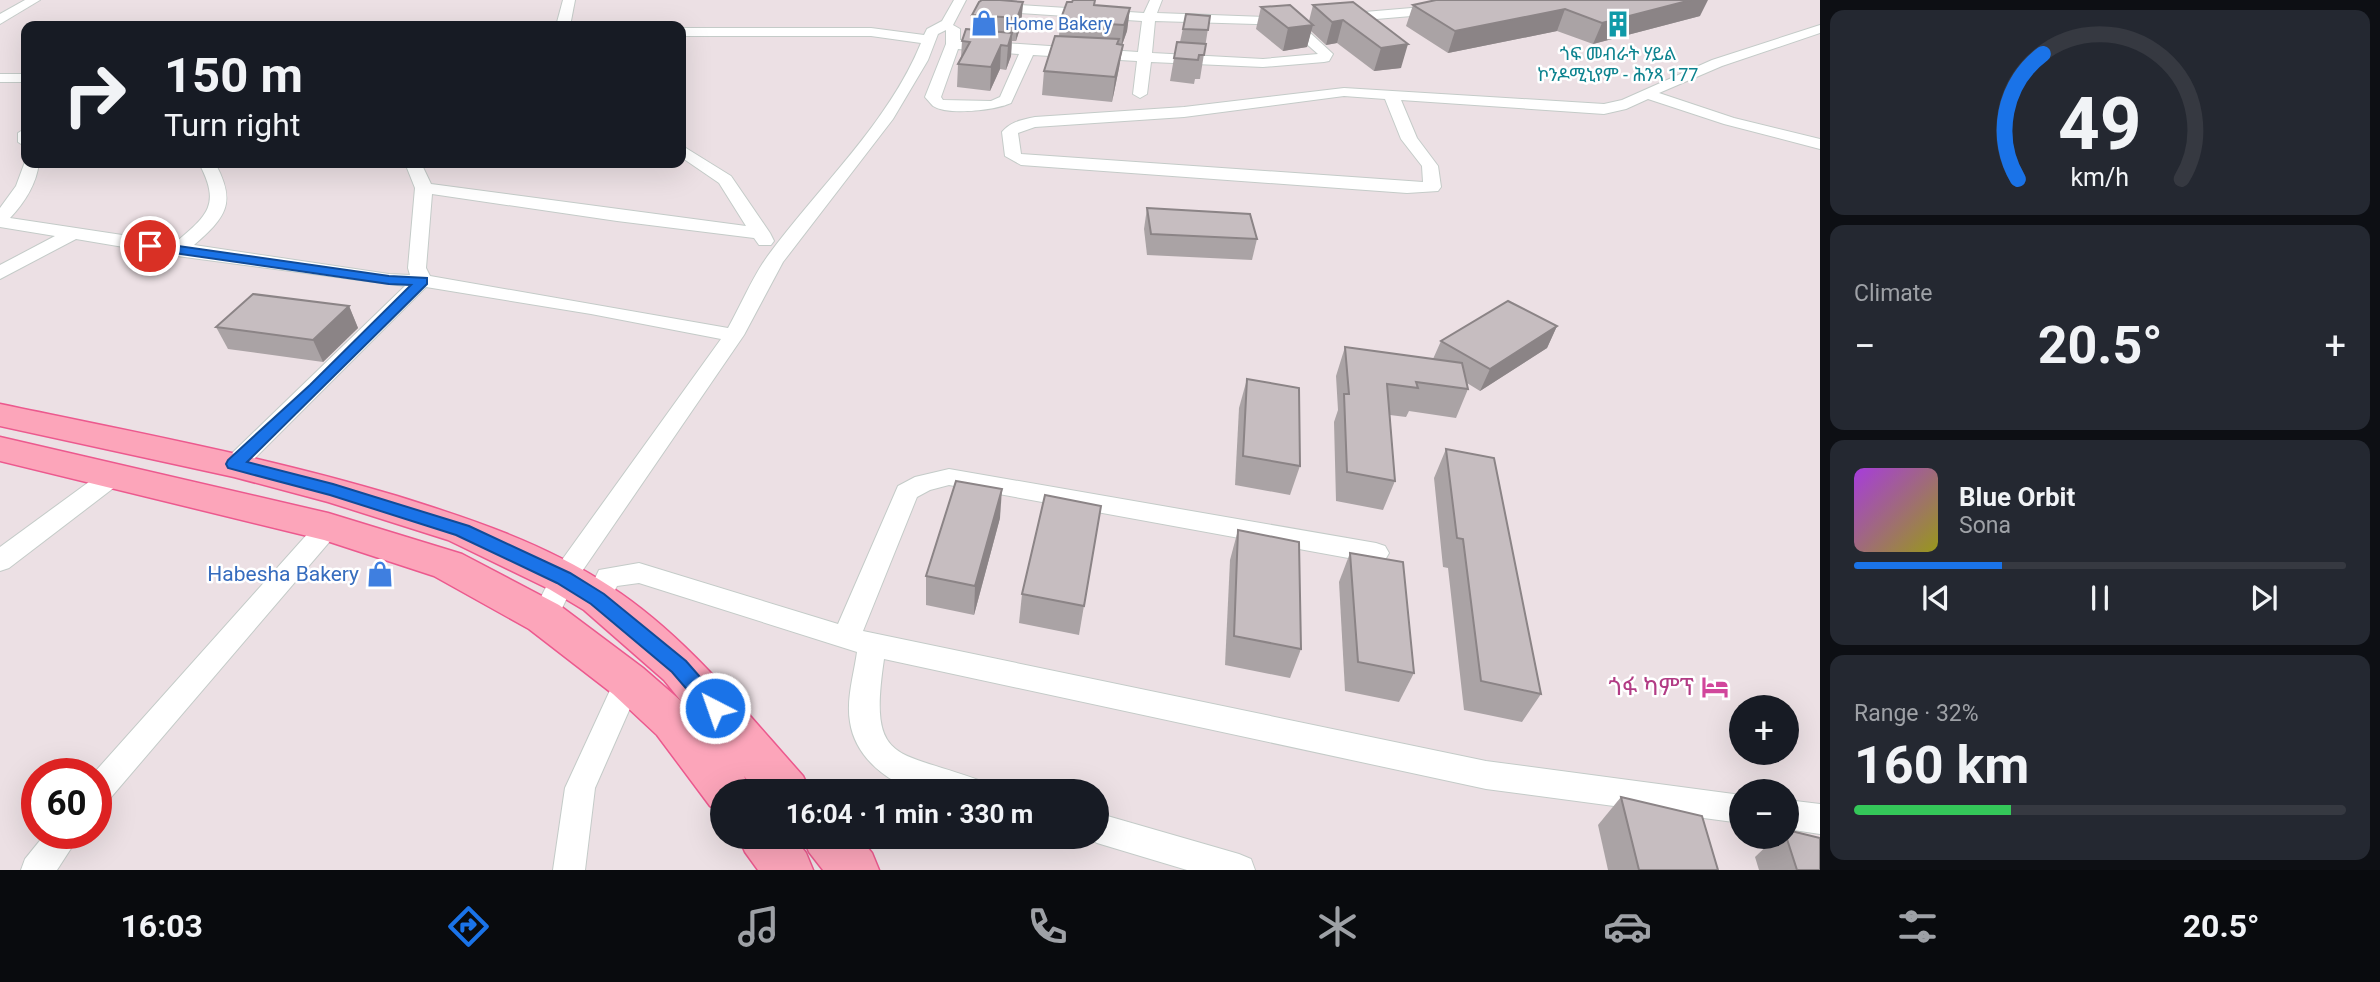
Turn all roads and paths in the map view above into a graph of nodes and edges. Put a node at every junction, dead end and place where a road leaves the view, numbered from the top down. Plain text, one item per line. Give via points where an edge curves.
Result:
1 (34, 0) edge
2 (569, 0) edge
3 (1156, 0) edge
4 (1491, 0) edge
5 (960, 2) edge
6 (1149, 17) junction
7 (0, 20) edge
8 (564, 21) edge
9 (1289, 21) junction
10 (947, 24) junction
11 (1820, 29) edge
12 (688, 32) edge
13 (928, 40) junction
14 (953, 44) junction
15 (1028, 51) junction
16 (1145, 56) junction
17 (0, 78) edge
18 (21, 78) edge
19 (1140, 94) dead end
20 (1647, 94) junction
21 (1391, 95) junction
22 (1820, 145) edge
23 (686, 153) edge
24 (30, 168) edge
25 (210, 168) edge
26 (415, 168) edge
27 (424, 188) junction
28 (0, 220) edge
29 (71, 233) junction
30 (761, 233) junction
31 (177, 250) junction
32 (774, 261) junction
33 (0, 273) edge
34 (422, 281) junction
35 (734, 335) junction
36 (0, 415) edge
37 (0, 449) edge
38 (234, 464) junction
39 (116, 474) junction
40 (328, 527) junction
41 (1376, 552) dead end
42 (0, 561) edge
43 (563, 578) junction
44 (597, 599) junction
45 (544, 617) junction
46 (859, 641) junction
47 (628, 681) junction
48 (112, 774) edge
49 (718, 779) edge
50 (776, 779) edge
51 (929, 779) edge
52 (1729, 807) edge
53 (1799, 816) edge
54 (1820, 819) edge
55 (1109, 832) edge
56 (53, 849) edge
57 (772, 849) edge
58 (836, 849) edge
59 (37, 870) edge
60 (569, 870) edge
61 (788, 870) edge
62 (855, 870) edge
63 (1239, 870) edge

1 - 7 street
2 - 8 street
3 - 6 street
4 - 9 street via 1435,10
5 - 6 street
5 - 10 street
6 - 9 street
6 - 16 street
9 - 16 street via 1326,54 1324,58 1263,63
10 - 13 street via 932,32
10 - 14 street via 955,30
11 - 20 street
12 - 13 street via 871,32
13 - 32 street via 885,119
14 - 15 street
14 - 15 street via 933,97 945,105 1000,104
15 - 16 street
16 - 19 street
17 - 18 street
20 - 21 street via 1624,107 1604,109
20 - 22 street
21 - 21 street via 1344,92 1184,112 1035,122 1010,132 1013,156 1432,187 1430,166 1409,139
23 - 30 street via 725,180
24 - 28 street via 15,203
25 - 31 street via 222,197 215,216
26 - 27 street
27 - 30 street
27 - 34 street via 417,268
28 - 29 street
29 - 31 street
29 - 33 street
30 - 32 street
31 - 34 street
32 - 35 street
34 - 35 street
34 - 38 street
35 - 43 street
36 - 38 main road
37 - 39 main road
38 - 43 main road via 462,530
39 - 40 main road
39 - 42 street
40 - 45 main road via 448,565
40 - 48 street
41 - 46 street via 949,477 908,492
43 - 44 main road
43 - 45 street
44 - 46 street via 608,577 639,573
44 - 50 main road via 679,667
45 - 47 main road
46 - 51 street via 863,723 875,749 901,771
46 - 52 street via 1486,775
47 - 49 main road via 673,721
47 - 60 street via 580,788
53 - 54 street
55 - 63 street
56 - 59 street
57 - 61 main road
58 - 62 main road

